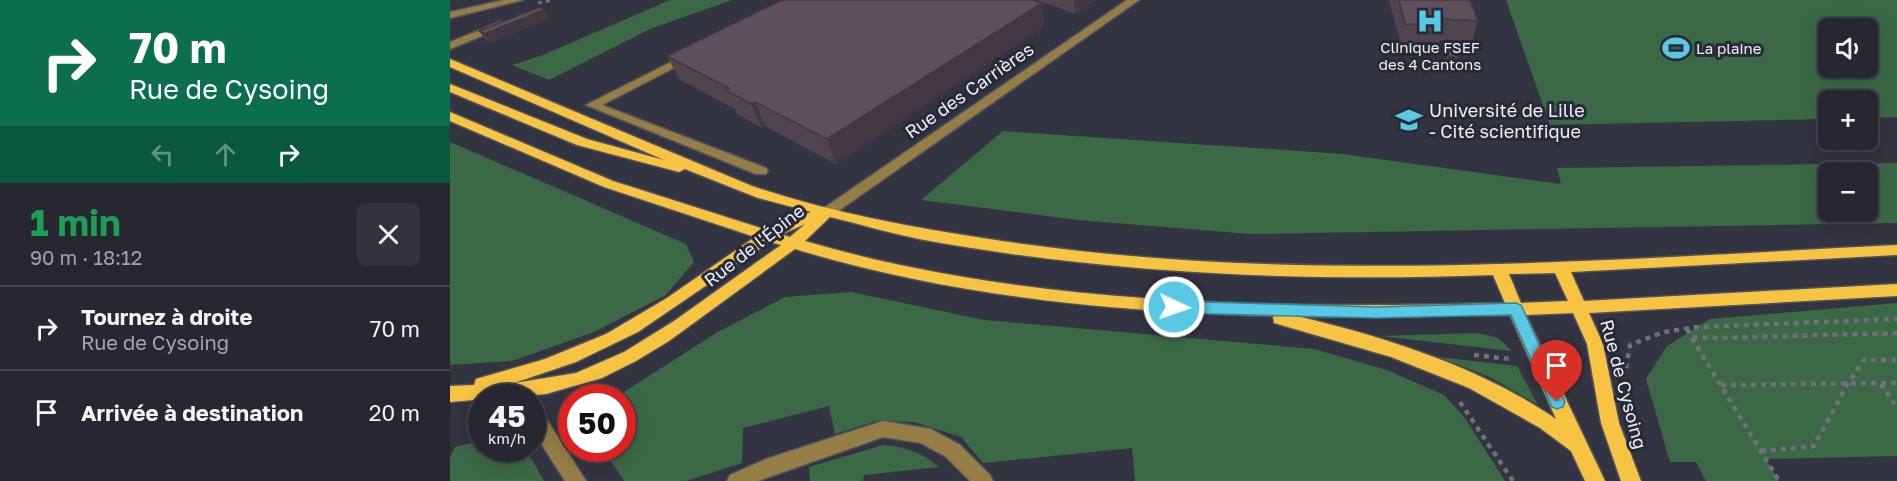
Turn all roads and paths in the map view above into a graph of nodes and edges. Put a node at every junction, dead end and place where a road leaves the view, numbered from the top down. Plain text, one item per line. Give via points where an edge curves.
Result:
1 (518, 0) edge
2 (1134, 0) edge
3 (450, 15) edge
4 (510, 21) edge
5 (450, 46) edge
6 (703, 49) edge
7 (450, 63) edge
8 (454, 89) edge
9 (450, 116) edge
10 (761, 171) dead end
11 (717, 177) junction
12 (826, 213) junction
13 (768, 236) junction
14 (794, 243) junction
15 (1897, 250) edge
16 (1560, 266) junction
17 (1498, 268) junction
18 (1897, 290) edge
19 (1579, 307) junction
20 (1516, 309) junction
21 (1245, 310) junction
22 (1897, 319) edge
23 (1686, 329) junction
24 (1897, 333) edge
25 (1692, 338) junction
26 (1628, 355) dead end
27 (1897, 360) edge
28 (1881, 383) junction
29 (1897, 383) edge
30 (1721, 385) junction
31 (1847, 385) junction
32 (546, 387) edge
33 (450, 393) edge
34 (468, 393) edge
35 (1457, 398) dead end
36 (1897, 408) edge
37 (546, 434) edge
38 (1578, 445) junction
39 (1761, 451) junction
40 (576, 481) edge
41 (737, 481) edge
42 (983, 481) edge
43 (1513, 481) edge
44 (1595, 481) edge
45 (1631, 481) edge
46 (1779, 481) edge

1 - 3 street
2 - 12 street, Rue des Carrières
4 - 5 street
6 - 10 street via 592,105
7 - 11 main road
8 - 11 main road via 597,147
9 - 13 main road via 592,177
11 - 12 main road
12 - 13 main road, Rue de l'Épine via 794,222
12 - 14 main road, Rue de l'Épine
12 - 17 main road via 958,240 1195,267 1288,271
13 - 14 main road
13 - 33 main road, Rue de l'Épine via 659,312 608,341 539,368
14 - 21 main road via 919,274 1012,290 1124,303
14 - 32 main road, Rue de l'Épine via 637,354 575,380
15 - 16 main road
16 - 17 main road
16 - 19 main road, Rue de Cysoing
17 - 20 main road
18 - 19 main road
19 - 20 main road
19 - 45 main road, Rue de Cysoing via 1595,344 1610,423
20 - 21 main road via 1376,313
20 - 38 main road
21 - 38 main road via 1330,330 1459,377 1514,402
22 - 23 path
23 - 25 path
23 - 26 path via 1664,332 1630,345
24 - 25 path
25 - 30 path
27 - 31 path via 1864,360
28 - 29 path
28 - 31 path
28 - 36 path
30 - 31 path
30 - 39 path
31 - 39 path via 1814,447
33 - 34 main road, Rue de l'Épine
35 - 43 path
37 - 40 street
38 - 44 main road
39 - 46 path
41 - 42 street via 883,429 924,435 952,451

